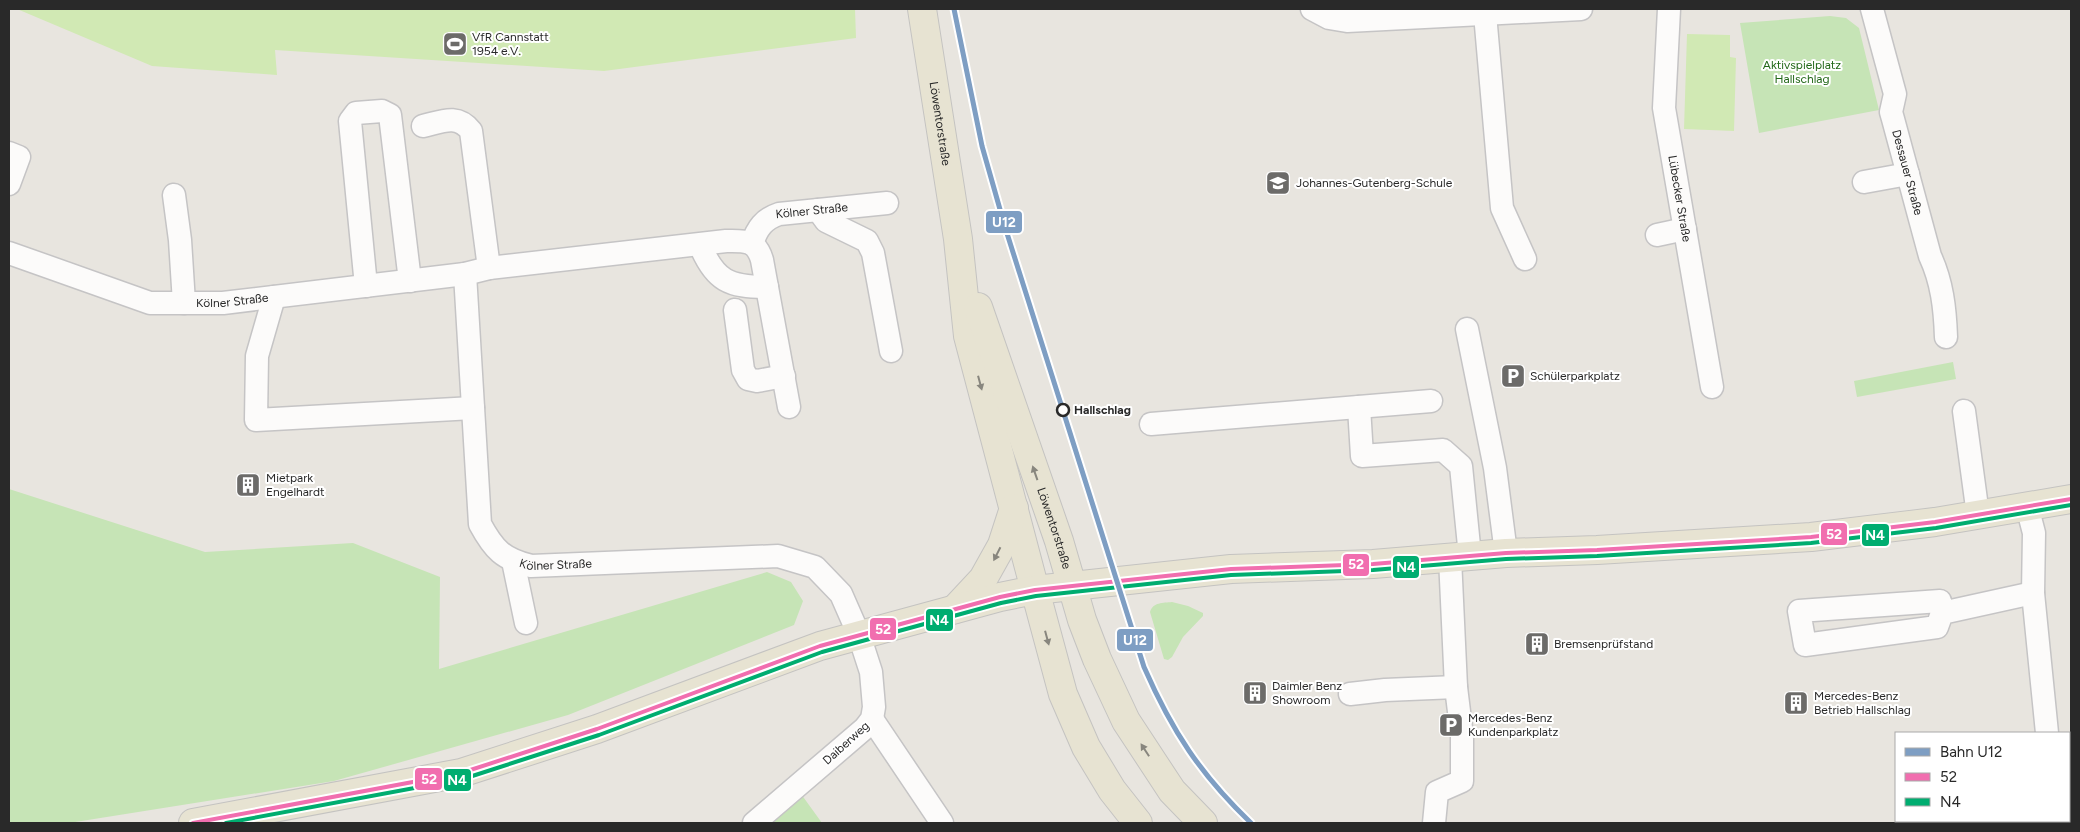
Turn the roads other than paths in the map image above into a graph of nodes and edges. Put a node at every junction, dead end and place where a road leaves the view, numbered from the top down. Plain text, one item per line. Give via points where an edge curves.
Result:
1 (922, 9) edge
2 (1312, 9) edge
3 (1581, 9) edge
4 (1669, 9) edge
5 (1872, 9) edge
6 (1485, 14) junction
7 (423, 126) dead end
8 (9, 153) edge
9 (1908, 174) junction
10 (1864, 182) dead end
11 (9, 184) edge
12 (174, 195) dead end
13 (887, 203) dead end
14 (818, 210) junction
15 (1685, 229) junction
16 (1657, 235) dead end
17 (958, 239) junction
18 (752, 244) junction
19 (700, 245) junction
20 (9, 253) edge
21 (1525, 259) dead end
22 (489, 268) junction
23 (465, 274) junction
24 (410, 281) junction
25 (366, 286) junction
26 (767, 287) junction
27 (274, 297) junction
28 (184, 303) junction
29 (735, 310) dead end
30 (1467, 330) dead end
31 (1946, 337) dead end
32 (891, 351) dead end
33 (784, 376) junction
34 (1712, 387) dead end
35 (1431, 401) dead end
36 (790, 407) dead end
37 (1359, 407) junction
38 (473, 408) junction
39 (1964, 411) dead end
40 (1151, 424) dead end
41 (2071, 499) edge
42 (2027, 506) junction
43 (1014, 508) junction
44 (1978, 514) junction
45 (1506, 552) junction
46 (1460, 557) junction
47 (512, 561) junction
48 (1072, 585) junction
49 (1035, 590) junction
50 (2033, 593) junction
51 (955, 610) junction
52 (1942, 613) junction
53 (526, 623) dead end
54 (859, 635) junction
55 (1456, 687) junction
56 (1350, 694) dead end
57 (872, 719) junction
58 (2047, 732) edge
59 (242, 819) edge
60 (193, 823) edge
61 (754, 823) edge
62 (942, 823) edge
63 (1138, 823) edge
64 (1203, 823) edge
65 (1434, 823) edge

1 - 17 main road, Löwentorstraße
2 - 6 street via 1329,18 1347,21
3 - 6 street
4 - 15 street, Lübecker Straße via 1664,108
5 - 9 street, Dessauer Straße via 1895,94 1891,112
6 - 21 street via 1502,208
7 - 22 street via 459,120 470,131
8 - 11 street via 19,157
9 - 10 street
9 - 31 street, Dessauer Straße via 1930,256 1938,272
12 - 28 street
13 - 14 street, Kölner Straße
14 - 18 street, Kölner Straße via 768,218 760,226
14 - 32 street via 826,221 868,241
15 - 16 street
15 - 34 street, Lübecker Straße
17 -> 43 main road, Löwentorstraße via 968,336
48 -> 17 main road, Löwentorstraße via 986,334
18 - 19 street, Kölner Straße
18 - 26 street via 760,252
19 - 22 street, Kölner Straße
19 - 26 street via 716,273 733,284
20 - 28 street, Kölner Straße via 150,302
22 - 23 street, Kölner Straße
23 - 24 street, Kölner Straße
23 - 38 street, Kölner Straße
24 - 25 street, Kölner Straße
24 - 25 street via 390,116 382,110 356,113 350,121
25 - 27 street, Kölner Straße
26 - 33 street
27 - 28 street, Kölner Straße via 223,304
27 - 38 street via 257,356 256,420
29 - 33 street via 743,370 748,379 757,381
30 - 45 street via 1495,468
33 - 36 street
35 - 37 street
37 - 40 street
37 - 46 street via 1362,456 1443,450 1461,466
38 - 47 street, Kölner Straße via 480,524 491,544
39 - 44 street
41 - 42 main road
42 - 44 main road
42 - 50 street via 2034,533
43 - 49 main road, Löwentorstraße
43 -> 51 main road via 988,572
44 - 45 main road via 1811,537
45 - 46 main road
46 - 48 main road via 1230,569
46 - 55 street
47 - 53 street
47 - 54 street, Kölner Straße via 531,566 778,556 815,567 841,594
48 - 49 main road
64 -> 48 main road, Löwentorstraße via 1172,791 1126,721 1097,659
49 - 51 main road
49 -> 63 main road, Löwentorstraße via 1063,694 1086,747 1112,790
50 - 52 street
50 - 58 street
51 - 54 main road
52 - 52 street via 1940,601 1799,611 1805,645 1937,628
54 - 57 street, Daiberweg via 872,672
54 - 59 main road via 597,729 461,773
55 - 56 street
55 - 65 street via 1462,736 1462,781 1437,792
57 - 61 street, Daiberweg
57 - 62 street
59 - 60 main road

